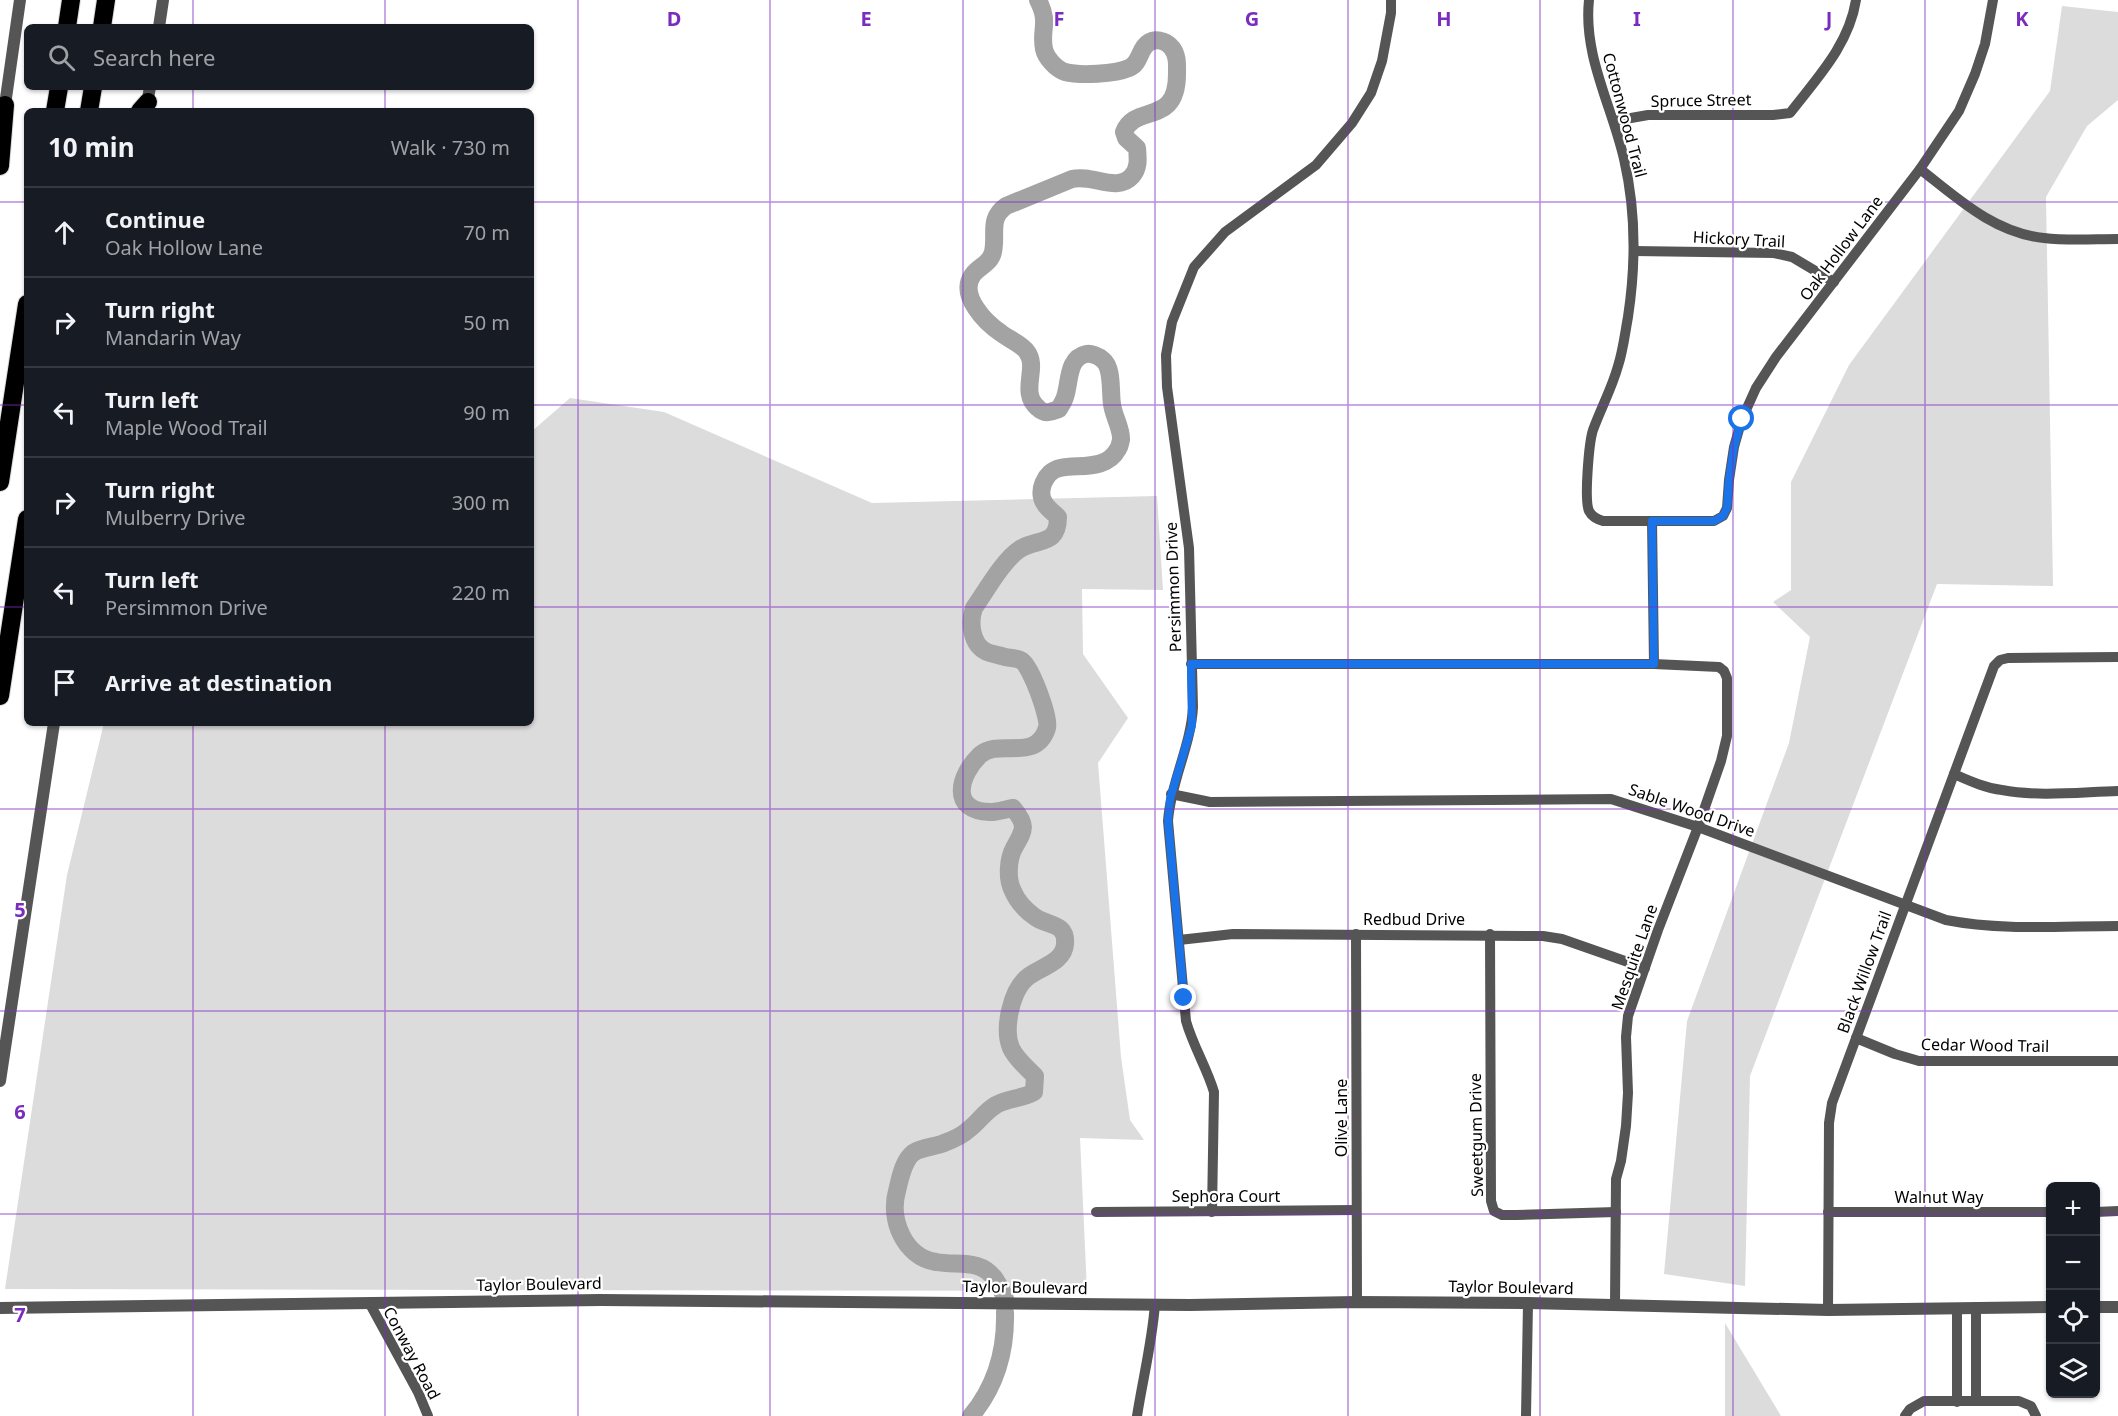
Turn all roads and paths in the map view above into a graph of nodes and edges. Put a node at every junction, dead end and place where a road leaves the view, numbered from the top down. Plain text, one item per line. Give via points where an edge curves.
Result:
1 (20, 0) edge
2 (71, 0) edge
3 (106, 0) edge
4 (163, 0) edge
5 (1391, 0) edge
6 (1589, 0) edge
7 (1856, 0) edge
8 (1993, 0) edge
9 (68, 24) edge
10 (102, 24) edge
11 (159, 24) edge
12 (58, 90) edge
13 (92, 90) edge
14 (5, 105) junction
15 (56, 108) edge
16 (90, 108) edge
17 (1614, 121) junction
18 (0, 137) edge
19 (0, 166) edge
20 (1920, 169) junction
21 (2118, 239) edge
22 (1634, 251) junction
23 (1834, 282) junction
24 (24, 324) edge
25 (0, 482) edge
26 (1652, 521) junction
27 (24, 538) edge
28 (24, 610) edge
29 (10, 626) junction
30 (2118, 657) edge
31 (1191, 664) junction
32 (1654, 664) junction
33 (0, 696) edge
34 (54, 726) edge
35 (1954, 774) junction
36 (2118, 791) edge
37 (1171, 794) junction
38 (1698, 827) junction
39 (1906, 905) junction
40 (2118, 926) edge
41 (1356, 934) junction
42 (1490, 934) junction
43 (1179, 940) junction
44 (1645, 968) junction
45 (1856, 1038) junction
46 (2118, 1061) edge
47 (0, 1081) edge
48 (1356, 1210) junction
49 (1096, 1212) dead end
50 (1212, 1212) junction
51 (1616, 1212) junction
52 (1828, 1212) junction
53 (2046, 1212) edge
54 (2100, 1212) edge
55 (2118, 1212) edge
56 (1357, 1302) junction
57 (1528, 1303) junction
58 (370, 1304) junction
59 (1155, 1304) junction
60 (1615, 1305) junction
61 (2118, 1306) edge
62 (2046, 1307) edge
63 (2100, 1307) edge
64 (0, 1308) edge
65 (1957, 1308) junction
66 (1976, 1308) junction
67 (1828, 1310) junction
68 (1976, 1401) junction
69 (1957, 1402) junction
70 (2033, 1411) edge
71 (1907, 1412) edge
72 (428, 1416) edge
73 (1137, 1416) edge
74 (1526, 1416) edge

1 - 14 street
2 - 9 highway
3 - 10 highway
4 - 11 street
5 - 31 street, Persimmon Drive via 1383,61 1371,93 1352,123 1316,165 1225,232 1194,267 1172,322 1166,355 1167,387 1190,548
6 - 17 street, Cottonwood Trail via 1591,47
7 - 17 street, Spruce Street via 1833,58 1790,113 1648,115
8 - 20 street, Oak Hollow Lane via 1985,44 1967,93
12 - 15 highway
13 - 16 highway
14 - 18 street
14 - 19 highway
17 - 22 street, Cottonwood Trail via 1632,201
20 - 21 street via 1977,214 2011,231 2043,238
20 - 23 street, Oak Hollow Lane
22 - 23 street, Hickory Trail via 1774,253 1792,257
22 - 26 street, Cottonwood Trail via 1618,365 1592,432 1588,509 1594,518 1604,520
23 - 26 street, Oak Hollow Lane via 1756,388 1734,447 1723,516 1714,521
24 - 25 highway
26 - 32 street
27 - 29 highway
28 - 29 highway
29 - 33 highway
30 - 35 street, Black Willow Trail via 2000,660 1994,666
31 - 32 street
31 - 37 street, Persimmon Drive via 1192,725
32 - 38 street, Mesquite Lane via 1719,667 1727,678 1728,736
34 - 47 street
35 - 36 street via 2003,791
35 - 39 street, Black Willow Trail
37 - 38 street, Sable Wood Drive via 1210,802 1611,799
37 - 43 street, Persimmon Drive via 1168,821
38 - 39 street, Sable Wood Drive
38 - 44 street, Mesquite Lane
39 - 40 street, Sable Wood Drive via 1970,925
39 - 45 street, Black Willow Trail
41 - 42 street, Redbud Drive
41 - 43 street, Redbud Drive via 1233,934
41 - 48 street, Olive Lane
42 - 44 street, Redbud Drive via 1562,939
42 - 51 street, Sweetgum Drive via 1494,1211 1502,1215
43 - 50 street, Persimmon Drive via 1186,1021 1214,1092
44 - 51 street, Mesquite Lane via 1628,1016 1626,1126 1616,1179
45 - 46 street, Cedar Wood Trail via 1919,1061
45 - 52 street, Black Willow Trail via 1832,1103
48 - 50 street, Sephora Court
48 - 56 street, Olive Lane
49 - 50 street, Sephora Court
51 - 60 street, Mesquite Lane
52 - 53 street, Walnut Way
52 - 67 street, Black Willow Trail
54 - 55 street
56 - 57 street, Taylor Boulevard
56 - 59 street, Taylor Boulevard
57 - 60 street, Taylor Boulevard
57 - 74 street
58 - 59 street, Taylor Boulevard via 601,1300
58 - 64 street, Taylor Boulevard
58 - 72 street, Conway Road
59 - 73 street via 1153,1337
60 - 67 street, Taylor Boulevard
61 - 63 street
62 - 66 street, Taylor Boulevard
65 - 66 street, Taylor Boulevard
65 - 67 street, Taylor Boulevard
65 - 69 street
66 - 68 street
68 - 69 street
68 - 70 street via 2019,1401
69 - 71 street via 1924,1401

